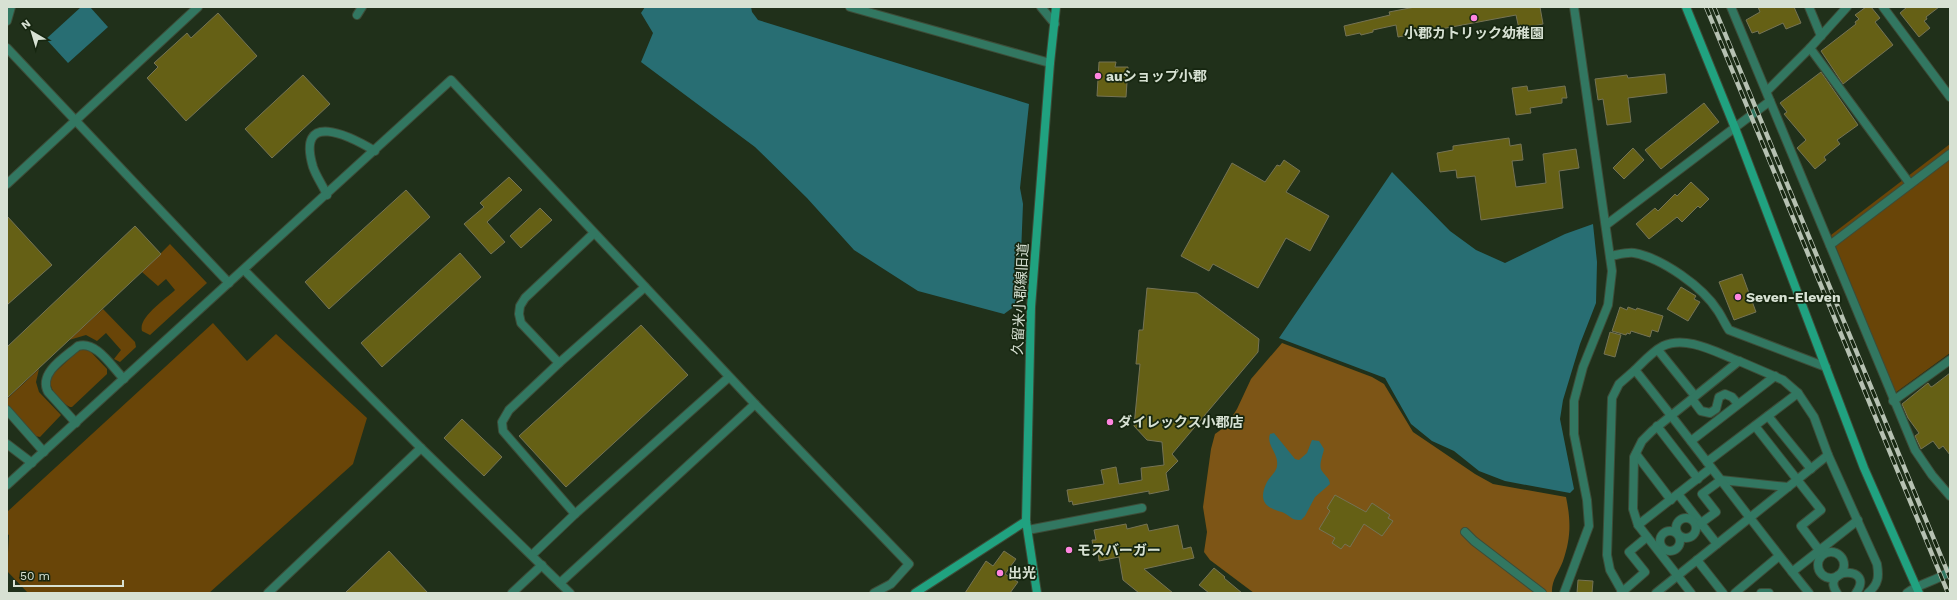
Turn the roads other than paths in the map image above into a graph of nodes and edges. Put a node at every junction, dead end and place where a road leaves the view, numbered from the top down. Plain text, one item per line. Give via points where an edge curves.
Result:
1 (11, 7) edge
2 (198, 7) edge
3 (362, 7) edge
4 (850, 7) edge
5 (1041, 7) edge
6 (1056, 7) edge
7 (1574, 7) edge
8 (1686, 7) edge
9 (1732, 7) edge
10 (1809, 7) edge
11 (1847, 7) edge
12 (1883, 7) edge
13 (357, 15) dead end
14 (7, 21) edge
15 (1055, 24) junction
16 (1821, 36) junction
17 (7, 48) edge
18 (1810, 48) junction
19 (1050, 63) junction
20 (1767, 91) junction
21 (1950, 97) edge
22 (1770, 101) junction
23 (76, 121) junction
24 (1735, 128) junction
25 (375, 151) junction
26 (1950, 154) edge
27 (7, 184) edge
28 (1910, 184) junction
29 (327, 195) junction
30 (1606, 225) junction
31 (594, 233) junction
32 (1830, 245) junction
33 (1610, 256) junction
34 (244, 270) junction
35 (229, 283) junction
36 (645, 287) junction
37 (1658, 350) junction
38 (1950, 360) edge
39 (1739, 361) junction
40 (559, 363) junction
41 (1826, 367) junction
42 (1635, 370) junction
43 (1775, 376) junction
44 (729, 377) junction
45 (124, 379) junction
46 (1798, 393) junction
47 (1693, 398) junction
48 (1893, 401) junction
49 (755, 404) junction
50 (1738, 404) junction
51 (7, 410) edge
52 (1672, 415) junction
53 (1768, 416) junction
54 (76, 423) junction
55 (1657, 426) junction
56 (1755, 426) junction
57 (1691, 441) junction
58 (7, 444) edge
59 (421, 448) junction
60 (44, 452) junction
61 (1636, 454) junction
62 (1828, 455) junction
63 (32, 462) junction
64 (1709, 465) junction
65 (1810, 469) junction
66 (1698, 479) junction
67 (1797, 479) junction
68 (1721, 480) junction
69 (7, 485) edge
70 (1788, 487) junction
71 (1950, 496) edge
72 (1674, 497) junction
73 (1142, 508) dead end
74 (575, 514) junction
75 (1749, 518) junction
76 (1026, 520) junction
77 (1858, 520) junction
78 (1697, 522) junction
79 (1638, 525) junction
80 (1028, 530) junction
81 (1465, 532) dead end
82 (1678, 534) junction
83 (1647, 537) junction
84 (1717, 544) junction
85 (1659, 548) junction
86 (1821, 552) junction
87 (532, 555) junction
88 (1780, 556) junction
89 (1697, 560) junction
90 (542, 565) junction
91 (1950, 571) edge
92 (1792, 572) junction
93 (1839, 575) junction
94 (1677, 576) junction
95 (560, 582) junction
96 (1917, 589) edge
97 (1622, 592) edge
98 (1806, 592) edge
99 (268, 593) edge
100 (512, 593) edge
101 (570, 593) edge
102 (874, 593) edge
103 (915, 593) edge
104 (1037, 593) edge
105 (1542, 593) edge
106 (1564, 593) edge
107 (1656, 593) edge
108 (1691, 593) edge
109 (1723, 593) edge
110 (1735, 593) edge
111 (1761, 593) edge
112 (1769, 593) edge
113 (1837, 593) edge
114 (1856, 593) edge
115 (1868, 593) edge
116 (1907, 593) edge

1 - 14 street
2 - 23 street
3 - 13 street
4 - 19 street
5 - 15 street
6 - 15 street, 久留米小郡線旧道
7 - 30 street
8 - 24 street
9 - 20 street
10 - 16 street
11 - 16 street
12 - 21 street
15 - 19 street, 久留米小郡線旧道
16 - 18 street
17 - 23 street
18 - 20 street
18 - 28 street
19 - 76 street, 久留米小郡線旧道 via 1031,307
20 - 22 street
22 - 24 street
22 - 32 street
23 - 27 street
23 - 35 street
24 - 30 street
24 - 41 street
25 - 29 street
25 - 29 street via 356,139 341,134 331,131 318,132 313,137 310,148 314,167
25 - 31 street via 451,80
26 - 28 street
28 - 32 street
29 - 34 street
30 - 33 street
31 - 36 street
31 - 40 street via 525,298 520,306 521,323
32 - 48 street
33 - 41 street via 1633,253 1666,266 1686,278 1701,292 1718,310 1729,330
33 - 106 street via 1612,271 1608,305 1583,367 1574,401 1574,434 1587,500 1589,526
34 - 35 street
34 - 59 street
35 - 45 street
36 - 40 street
36 - 44 street
37 - 39 street via 1675,342 1691,344
37 - 42 street
37 - 47 street
38 - 48 street
39 - 43 street
39 - 47 street
40 - 74 street via 509,410 502,422 503,431
41 - 96 street via 1864,468
42 - 52 street
42 - 97 street via 1619,384 1612,398 1607,555 1610,570
43 - 46 street
43 - 50 street
44 - 49 street
44 - 74 street
45 - 54 street
45 - 54 street via 90,345 84,344 78,346 49,372 45,379 45,387
46 - 53 street
46 - 62 street via 1814,417
47 - 50 street via 1702,411 1710,413 1716,408 1719,397 1726,394
47 - 52 street
48 - 71 street via 1915,450
49 - 95 street
49 - 102 street via 909,564 891,584
50 - 57 street
51 - 60 street
52 - 55 street
52 - 57 street
53 - 56 street
53 - 65 street
54 - 60 street
55 - 61 street via 1642,441
55 - 66 street
56 - 64 street
56 - 67 street
57 - 64 street
58 - 63 street
59 - 87 street
59 - 99 street
60 - 63 street
61 - 72 street
61 - 79 street via 1633,509
62 - 65 street
62 - 77 street
63 - 69 street
64 - 66 street
64 - 68 street
65 - 67 street
66 - 72 street
67 - 70 street
67 - 86 street via 1821,510 1801,526
68 - 70 street
68 - 75 street
68 - 78 street via 1702,494 1716,512
70 - 75 street
72 - 78 street
72 - 79 street
73 - 80 street
74 - 87 street
75 - 84 street
75 - 88 street
76 - 80 street, 久留米小郡線旧道
76 - 103 street
77 - 86 street
77 - 115 street via 1877,564 1879,578
78 - 82 street via 1696,531 1689,538
78 - 82 street via 1689,518 1680,520 1676,525
78 - 84 street
79 - 83 street
80 - 104 street, 久留米小郡線旧道
81 - 105 street
82 - 85 street via 1673,531 1663,533
82 - 85 street via 1681,544 1677,549 1671,551
83 - 85 street
83 - 97 street via 1629,552 1645,572
84 - 89 street
85 - 94 street
86 - 92 street
86 - 93 street via 1833,552 1843,558 1844,566
86 - 93 street via 1818,563 1821,574 1829,578
87 - 90 street
88 - 92 street
88 - 110 street
89 - 94 street
89 - 109 street
90 - 95 street
90 - 100 street
91 - 96 street
92 - 98 street
93 - 113 street via 1833,587
93 - 114 street via 1844,572 1855,573 1860,584
94 - 107 street
94 - 108 street
95 - 101 street
96 - 116 street
111 - 112 street

